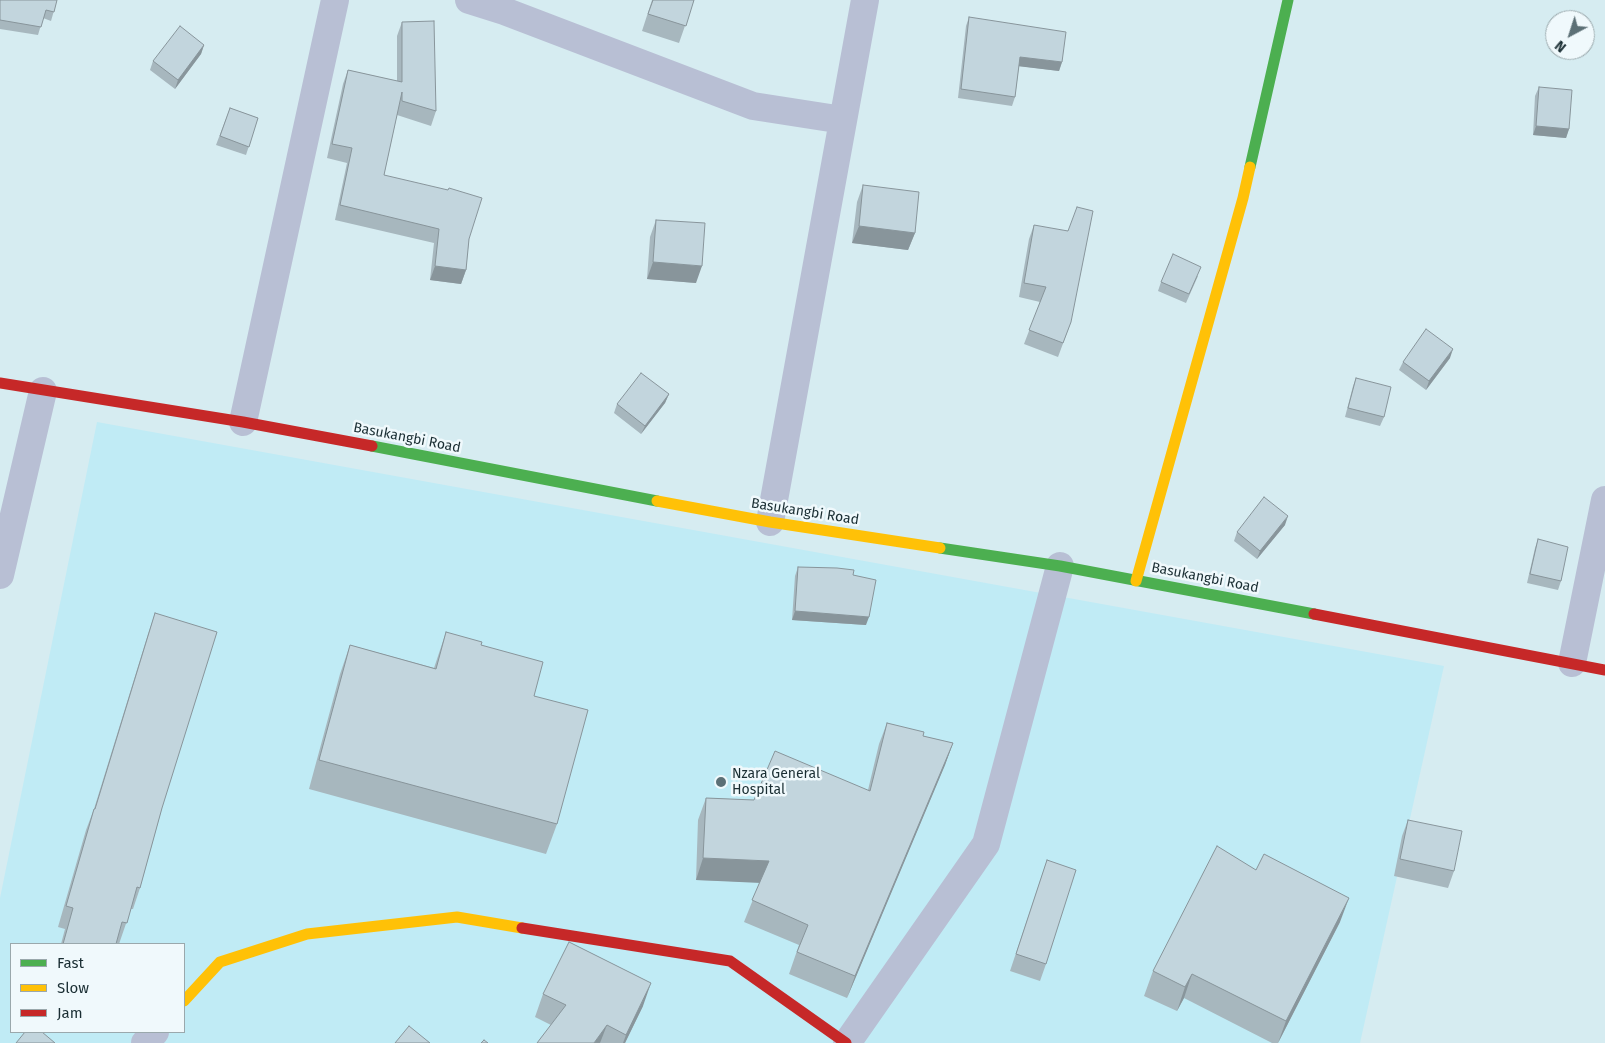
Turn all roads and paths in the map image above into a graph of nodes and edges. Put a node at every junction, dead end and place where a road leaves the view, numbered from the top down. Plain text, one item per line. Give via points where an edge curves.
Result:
1 (335, 0) edge
2 (469, 0) edge
3 (865, 0) edge
4 (1288, 0) edge
5 (843, 120) junction
6 (0, 383) edge
7 (43, 391) junction
8 (242, 422) junction
9 (1605, 500) edge
10 (770, 522) junction
11 (1060, 566) junction
12 (0, 575) edge
13 (1136, 581) junction
14 (1572, 662) junction
15 (1605, 670) edge
16 (185, 999) edge
17 (154, 1033) edge
18 (145, 1043) edge
19 (847, 1043) edge

1 - 8 street
2 - 5 street via 753,106
3 - 5 street
4 - 13 street via 1243,198
5 - 10 street
6 - 7 street, Basukangbi Road
7 - 8 street, Basukangbi Road
7 - 12 street
8 - 10 street, Basukangbi Road
9 - 14 street
10 - 11 street, Basukangbi Road
11 - 13 street, Basukangbi Road
11 - 19 street via 986,844
13 - 14 street, Basukangbi Road
14 - 15 street, Basukangbi Road
16 - 19 street via 220,962 307,934 457,917 730,962
17 - 18 street

